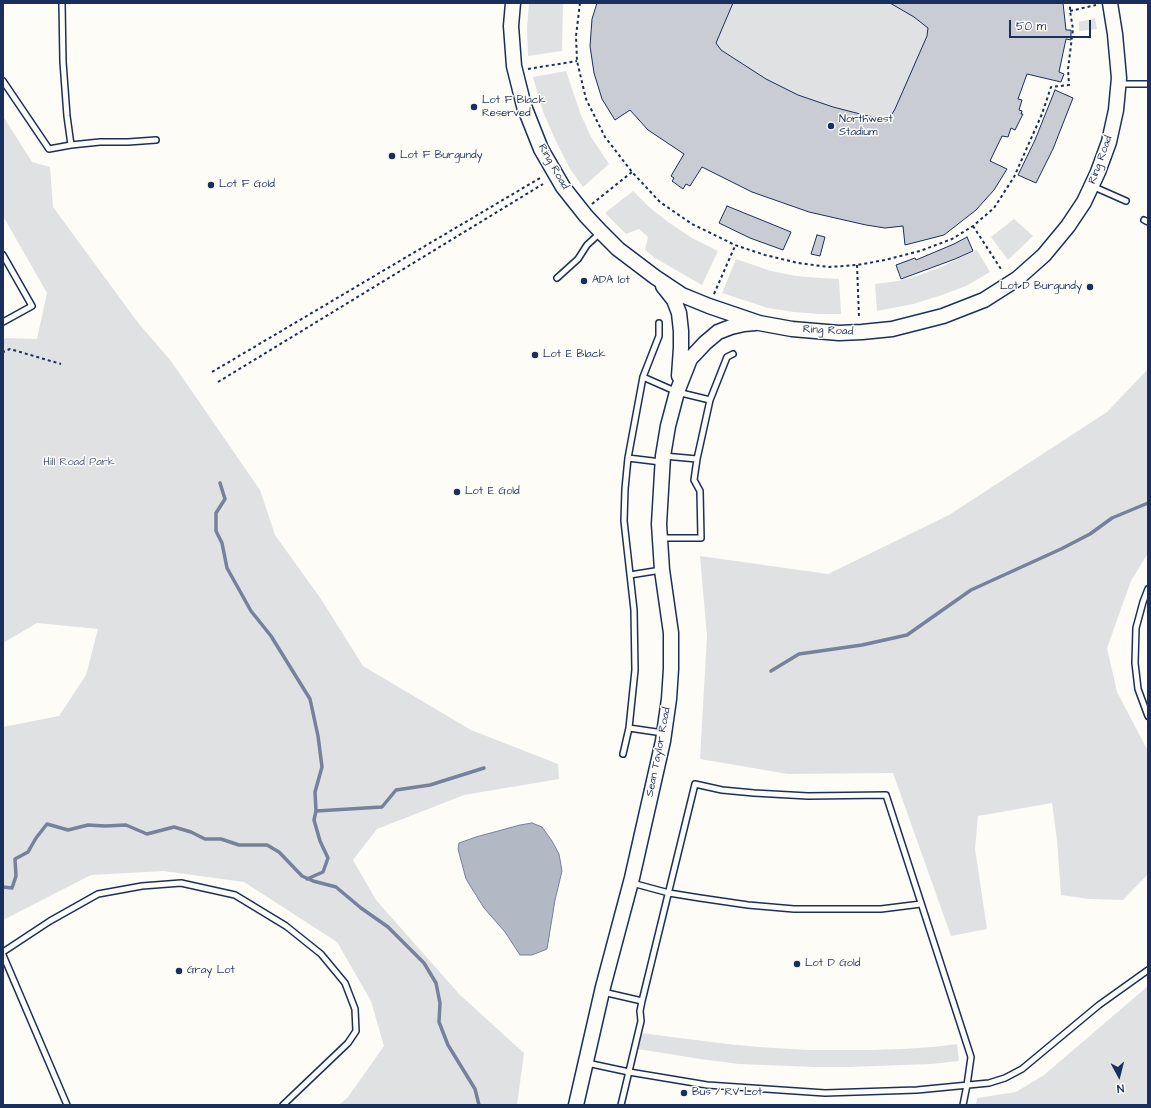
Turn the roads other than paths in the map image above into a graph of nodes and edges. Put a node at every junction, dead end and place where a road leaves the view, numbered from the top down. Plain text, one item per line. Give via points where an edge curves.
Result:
1 (62, 3) edge
2 (513, 3) edge
3 (1103, 4) edge
4 (3, 81) edge
5 (1119, 84) junction
6 (1148, 84) edge
7 (156, 140) dead end
8 (71, 145) junction
9 (1091, 186) junction
10 (1126, 201) dead end
11 (601, 232) junction
12 (3, 255) edge
13 (655, 277) junction
14 (557, 278) dead end
15 (3, 322) edge
16 (659, 323) dead end
17 (759, 323) junction
18 (732, 354) dead end
19 (643, 376) junction
20 (677, 392) junction
21 (710, 400) junction
22 (628, 458) junction
23 (663, 459) junction
24 (697, 459) junction
25 (660, 538) junction
26 (662, 570) junction
27 (630, 575) junction
28 (1148, 590) edge
29 (1148, 716) edge
30 (629, 728) junction
31 (664, 733) junction
32 (623, 754) dead end
33 (631, 882) junction
34 (669, 893) junction
35 (921, 904) junction
36 (3, 954) edge
37 (1148, 970) edge
38 (602, 992) junction
39 (642, 1001) junction
40 (584, 1063) junction
41 (629, 1072) junction
42 (967, 1085) junction
43 (67, 1105) edge
44 (283, 1105) edge
45 (576, 1105) edge
46 (621, 1105) edge
47 (963, 1105) edge

1 - 8 lane via 62,62
2 - 11 main road, Ring Road via 511,26 514,66 524,106 541,149 563,187
3 - 5 main road, Ring Road via 1118,53
4 - 8 lane via 49,149
5 - 6 lane
5 - 9 main road, Ring Road via 1109,142
7 - 8 lane
9 - 10 lane
9 - 17 main road, Ring Road via 1068,226 1044,255 1017,278 984,300 943,316 892,329 839,333
11 - 13 main road, Ring Road via 618,249
11 - 14 lane via 587,245 578,259
12 - 15 lane via 32,306
13 - 17 main road, Ring Road via 682,295
13 - 20 main road, Sean Taylor Road via 674,300 679,313 681,348
16 - 19 lane via 659,336
17 - 20 main road, Sean Taylor Road via 744,324 718,332 690,359
18 - 21 lane via 727,358
19 - 20 lane
19 - 22 lane
20 - 21 lane
20 - 23 main road, Sean Taylor Road
21 - 24 lane
22 - 23 lane
22 - 27 lane via 624,521
23 - 24 lane
23 - 25 main road, Sean Taylor Road
24 - 25 lane via 694,480 700,491 701,538
25 - 26 main road, Sean Taylor Road
26 - 27 lane
26 - 31 main road, Sean Taylor Road via 671,633 671,669
27 - 30 lane via 635,662
28 - 29 lane via 1136,628 1135,663 1138,689
30 - 31 lane
30 - 32 lane
31 - 33 main road, Sean Taylor Road
33 - 34 lane
33 - 38 main road, Sean Taylor Road
34 - 35 lane via 794,909 881,909
34 - 35 lane via 695,784 754,794 886,795
34 - 39 lane
35 - 42 lane via 971,1057
36 - 43 lane
36 - 44 lane via 50,921 98,894 142,886 181,883 235,895 286,926 321,954 345,983 355,1009 356,1031 348,1043
37 - 42 lane via 1022,1069 989,1083
38 - 39 lane
38 - 40 main road, Sean Taylor Road
39 - 41 lane via 641,1021
40 - 41 lane
40 - 45 main road, Sean Taylor Road
41 - 42 lane via 707,1085 825,1093 917,1090
41 - 46 lane
42 - 47 lane

